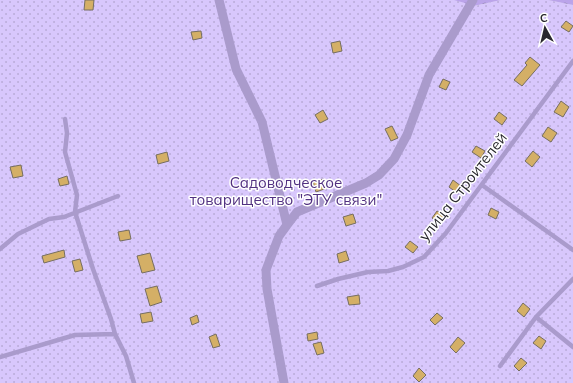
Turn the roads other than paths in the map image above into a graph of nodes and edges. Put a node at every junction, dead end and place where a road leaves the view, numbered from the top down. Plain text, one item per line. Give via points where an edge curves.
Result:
1 (219, 0) edge
2 (473, 0) edge
3 (573, 61) edge
4 (65, 119) dead end
5 (482, 185) junction
6 (118, 196) dead end
7 (75, 212) junction
8 (287, 224) junction
9 (0, 249) edge
10 (573, 250) edge
11 (573, 279) edge
12 (317, 286) dead end
13 (536, 317) junction
14 (115, 334) junction
15 (573, 347) edge
16 (0, 357) edge
17 (500, 366) dead end
18 (134, 383) edge
19 (284, 383) edge

1 - 8 street via 236,69 262,122
2 - 8 street via 429,75 407,135 394,159 366,184 297,212
3 - 5 lane, улица Строителей
4 - 7 lane via 65,152 76,195
5 - 10 lane
5 - 12 lane, улица Строителей via 446,233 424,257 403,267 338,278
6 - 7 lane
7 - 9 lane via 49,219 18,234
7 - 14 lane
8 - 19 street via 278,236 266,270 267,289
11 - 13 lane
13 - 15 lane
13 - 17 lane
14 - 16 lane via 75,335
14 - 18 lane via 126,356

